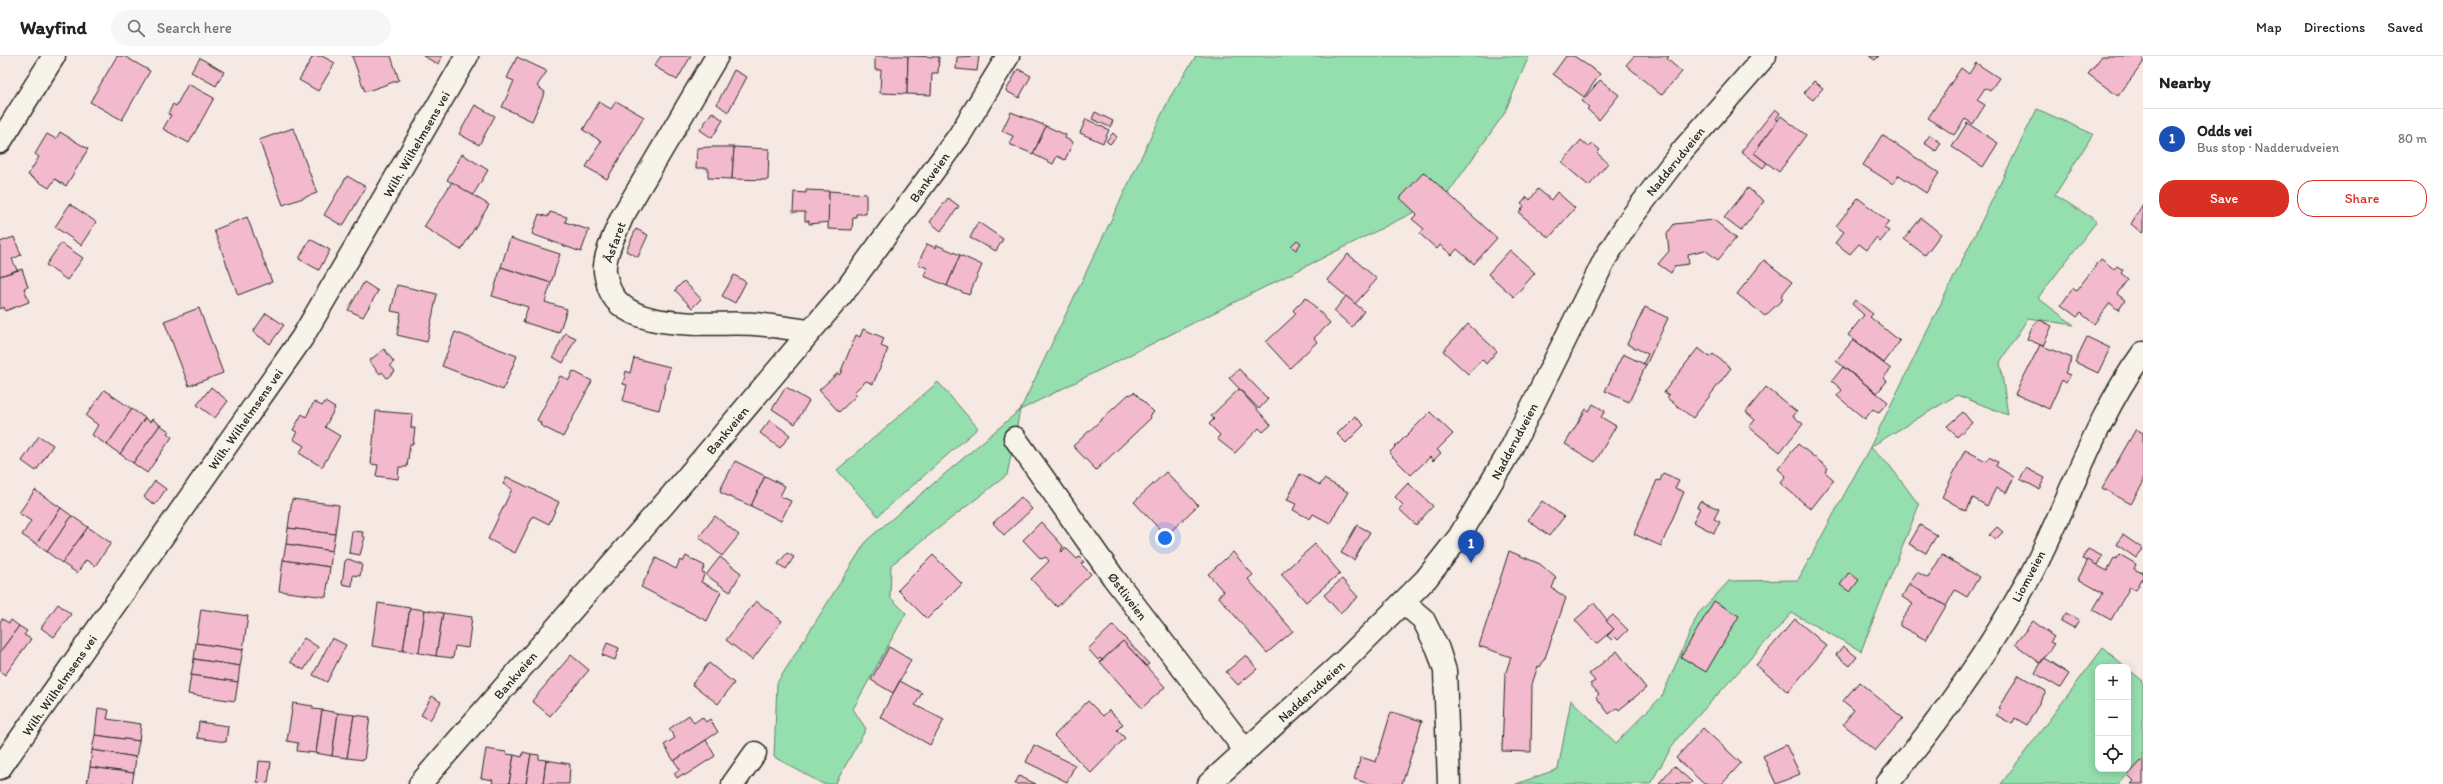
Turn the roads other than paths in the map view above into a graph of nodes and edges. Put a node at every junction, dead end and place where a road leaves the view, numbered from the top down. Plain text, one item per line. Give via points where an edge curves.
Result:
1 (54, 56) edge
2 (467, 56) edge
3 (717, 56) edge
4 (1008, 56) edge
5 (1765, 56) edge
6 (0, 142) edge
7 (808, 332) junction
8 (2143, 353) edge
9 (1015, 438) dead end
10 (1404, 603) junction
11 (1245, 750) junction
12 (754, 753) dead end
13 (0, 768) edge
14 (420, 784) edge
15 (733, 784) edge
16 (1209, 784) edge
17 (1449, 784) edge
18 (1887, 784) edge

1 - 6 street
2 - 13 street, Wilh. Wilhelmsens vei via 302,338
3 - 7 street, Åsfaret via 622,217 604,266 609,288 618,304 636,315 659,322 755,324
4 - 7 street, Bankveien via 959,136 848,287
5 - 10 street, Nadderudveien via 1682,151 1631,218 1606,257 1511,449 1485,494 1459,537
7 - 14 street, Bankveien via 712,449
8 - 18 street, Liomveien via 2111,402 2028,579 1959,692
9 - 11 street, Østliveien via 1113,576
10 - 11 street, Nadderudveien
10 - 17 street via 1424,618 1438,649 1444,671
11 - 16 street, Nadderudveien
12 - 15 street

